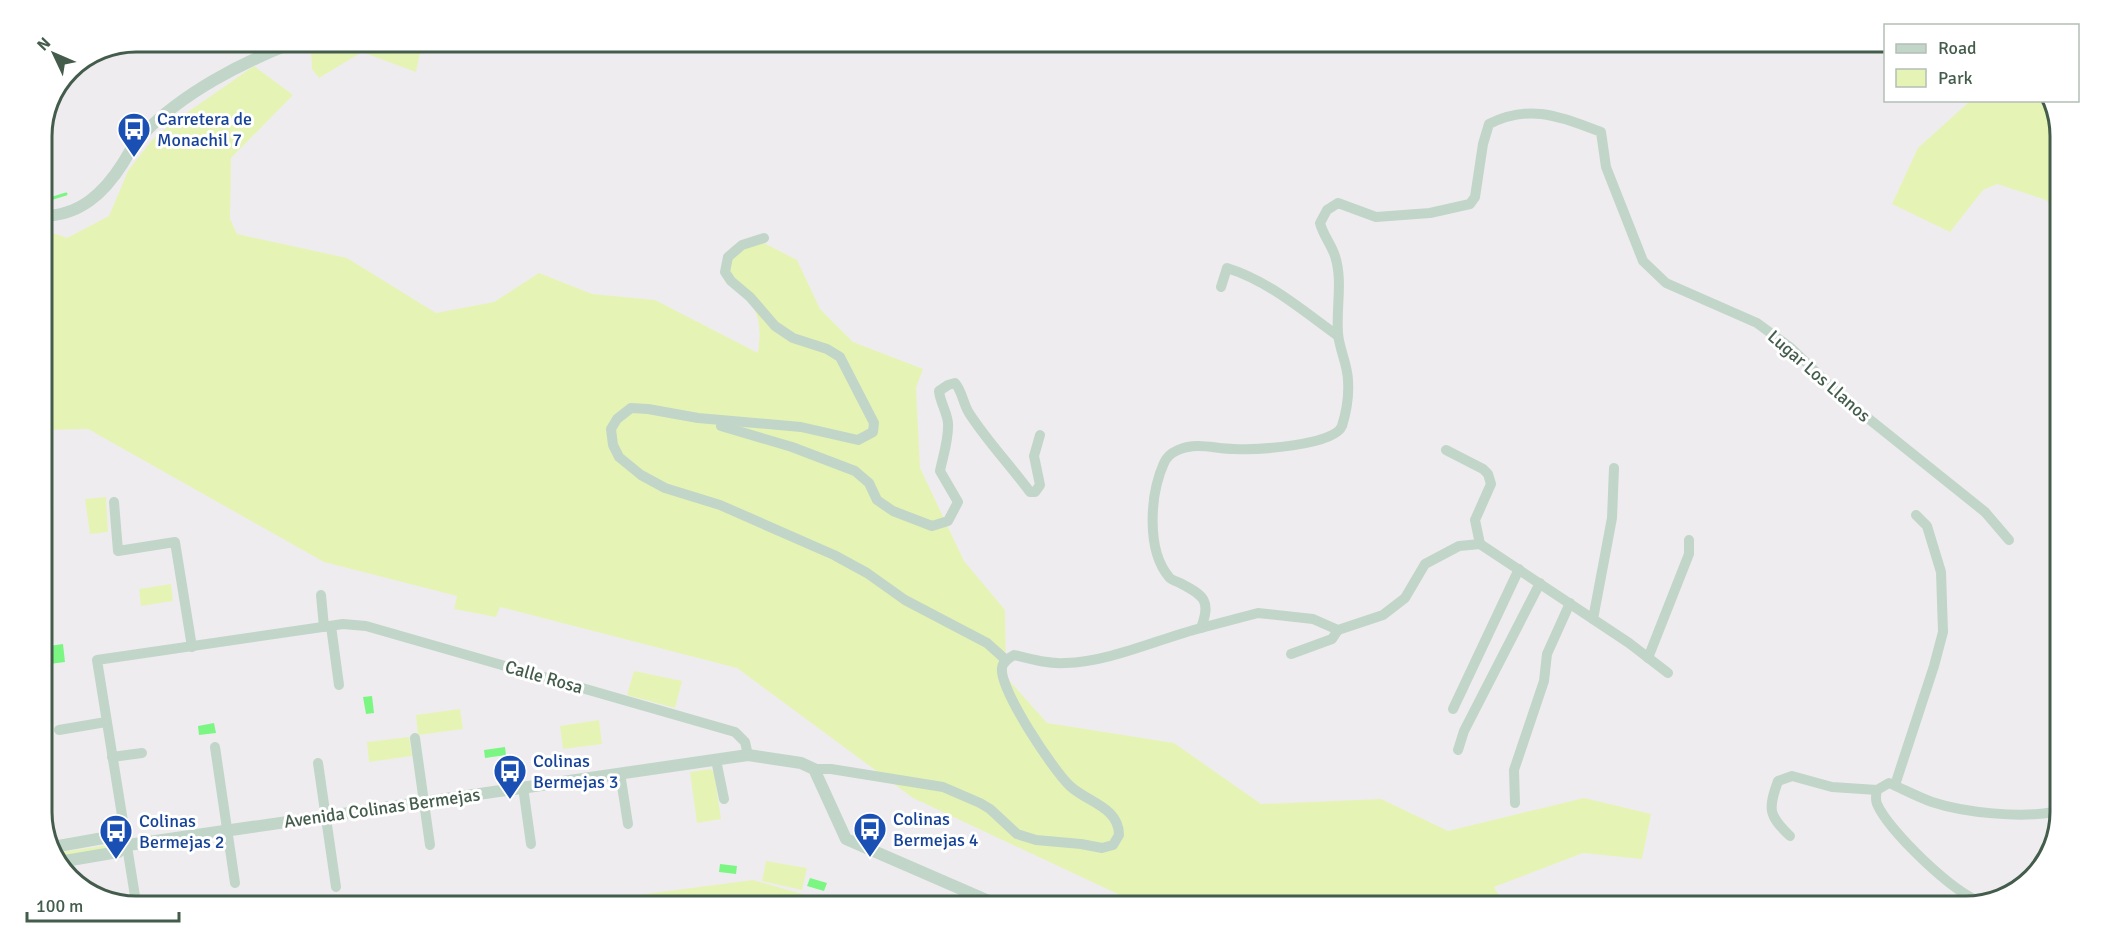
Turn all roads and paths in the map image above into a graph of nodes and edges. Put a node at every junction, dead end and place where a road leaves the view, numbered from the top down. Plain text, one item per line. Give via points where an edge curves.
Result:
1 (269, 52) edge
2 (53, 215) edge
3 (764, 238) dead end
4 (1221, 287) dead end
5 (1338, 336) junction
6 (698, 418) junction
7 (1040, 435) dead end
8 (1446, 450) dead end
9 (1614, 468) dead end
10 (114, 502) dead end
11 (1916, 515) dead end
12 (1689, 540) dead end
13 (2009, 540) dead end
14 (1480, 544) junction
15 (1520, 569) junction
16 (1540, 583) junction
17 (321, 595) dead end
18 (1570, 603) junction
19 (1593, 619) junction
20 (327, 626) junction
21 (1201, 628) junction
22 (1338, 630) junction
23 (192, 646) junction
24 (1291, 654) dead end
25 (1648, 658) junction
26 (1006, 660) junction
27 (1668, 673) dead end
28 (339, 685) dead end
29 (1453, 709) dead end
30 (106, 722) junction
31 (59, 730) dead end
32 (415, 738) dead end
33 (215, 747) dead end
34 (1458, 750) dead end
35 (142, 753) dead end
36 (748, 755) junction
37 (112, 757) junction
38 (716, 760) junction
39 (318, 764) dead end
40 (814, 769) junction
41 (620, 773) junction
42 (1895, 785) junction
43 (523, 787) junction
44 (1877, 790) junction
45 (724, 799) dead end
46 (424, 803) junction
47 (1515, 803) dead end
48 (2050, 813) edge
49 (326, 816) junction
50 (628, 824) dead end
51 (228, 830) junction
52 (1790, 836) dead end
53 (531, 844) dead end
54 (128, 845) junction
55 (430, 845) dead end
56 (60, 846) edge
57 (68, 860) edge
58 (235, 883) dead end
59 (336, 887) dead end
60 (135, 896) dead end
61 (977, 896) edge
62 (1969, 896) edge

1 - 2 street via 177,105 143,133 107,186 86,204
3 - 6 street via 742,245 728,257 725,272 775,326 793,338 840,357 874,423 873,432 858,440 801,427
4 - 5 street via 1227,268 1243,273 1272,288
5 - 13 street, Lugar Los Llanos via 1340,283 1335,255 1320,223 1327,210 1338,203 1376,217 1430,213 1470,204 1475,197 1490,124 1523,112 1559,117 1601,132 1606,167 1643,261 1653,271 1666,283 1757,323 1791,348 1844,399 1985,512
5 - 21 street, Lugar Los Llanos via 1348,381 1341,429 1330,438 1270,448 1196,446 1172,452 1164,461 1153,498 1153,535 1158,559 1170,578 1203,598 1208,611
6 - 7 street via 855,471 869,483 877,500 893,511 932,526 948,521 958,502 940,471 948,420 939,391 955,383 968,411 1030,492 1040,485 1034,456
6 - 26 street via 631,408 611,429 613,445 619,457 641,475 834,555 905,600 987,643
8 - 14 street via 1488,474 1491,484 1475,520
9 - 19 street via 1612,518
10 - 23 street via 118,550 175,542
11 - 42 street via 1927,526 1941,572 1943,632
12 - 25 street via 1689,555
14 - 15 street
14 - 22 street via 1459,546 1425,564 1405,598 1383,615
15 - 16 street
15 - 29 street
16 - 18 street
16 - 34 street
17 - 20 street
18 - 19 street
18 - 47 street via 1547,654 1545,681 1514,770
19 - 25 street
20 - 23 street, Calle Rosa
20 - 28 street
20 - 36 street, Calle Rosa via 366,626 735,732 745,742
21 - 22 street via 1258,613 1313,619
21 - 26 street via 1092,659 1064,663 1014,655
22 - 24 street via 1332,639
23 - 30 street, Calle Rosa via 97,660
25 - 27 street
26 - 40 street via 1003,680 1054,766 1069,785 1106,809 1118,823 1119,835 1113,845 1102,848 1017,834 990,809 943,787
30 - 31 street
30 - 37 street
32 - 46 street
33 - 51 street
35 - 37 street
36 - 38 street, Avenida Colinas Bermejas
36 - 40 street, Avenida Colinas Bermejas via 801,763
37 - 54 street
38 - 41 street, Avenida Colinas Bermejas
38 - 45 street
39 - 49 street
40 - 61 street via 846,839
41 - 43 street, Avenida Colinas Bermejas
41 - 50 street
42 - 44 street via 1889,783
42 - 48 street via 1933,802 1984,812
43 - 46 street, Avenida Colinas Bermejas
43 - 53 street
44 - 52 street via 1832,787 1792,776 1778,781 1770,803 1775,822
44 - 62 street via 1875,801 1888,822 1942,878
46 - 49 street, Avenida Colinas Bermejas
46 - 55 street
49 - 51 street, Avenida Colinas Bermejas
49 - 59 street
51 - 54 street, Avenida Colinas Bermejas
51 - 58 street
54 - 56 street, Avenida Colinas Bermejas via 109,837
54 - 57 street, Avenida Colinas Bermejas via 118,852
54 - 60 street

